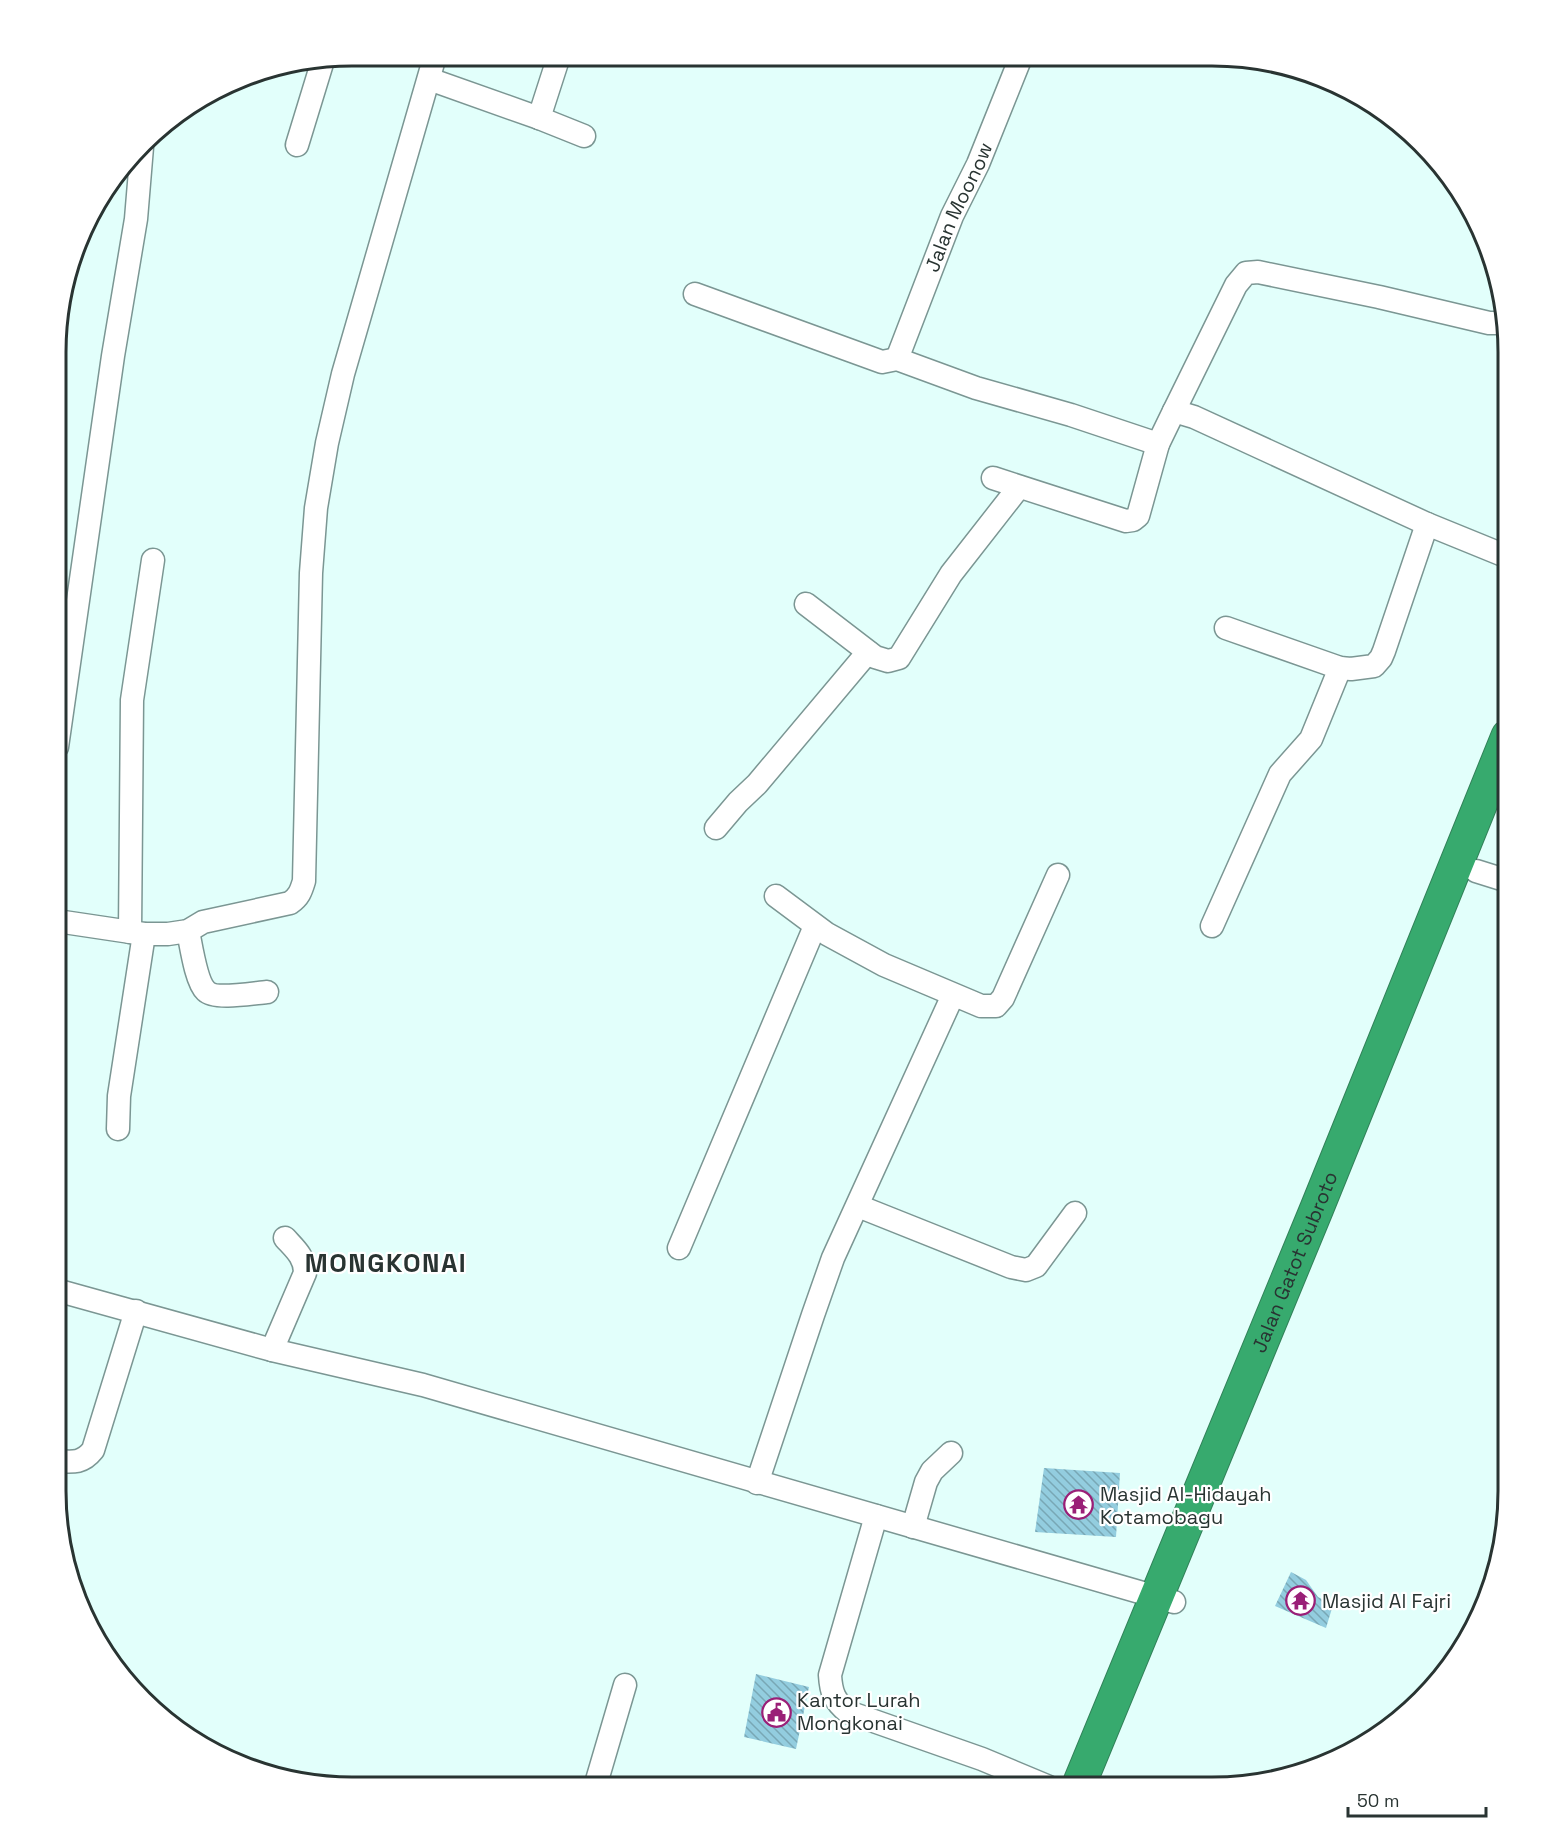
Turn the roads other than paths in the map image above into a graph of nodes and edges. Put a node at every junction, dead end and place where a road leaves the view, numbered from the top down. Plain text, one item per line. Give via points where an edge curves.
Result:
1 (428, 66) edge
2 (435, 66) edge
3 (556, 66) edge
4 (1017, 66) edge
5 (321, 68) edge
6 (539, 118) junction
7 (584, 136) dead end
8 (297, 146) dead end
9 (141, 160) edge
10 (695, 294) dead end
11 (1496, 323) edge
12 (897, 359) junction
13 (1174, 411) junction
14 (1158, 444) junction
15 (993, 478) dead end
16 (1019, 487) junction
17 (1427, 524) junction
18 (1498, 553) edge
19 (153, 560) dead end
20 (806, 604) dead end
21 (1226, 628) dead end
22 (868, 652) junction
23 (1341, 668) junction
24 (66, 684) edge
25 (1498, 761) edge
26 (1498, 815) edge
27 (716, 828) dead end
28 (1476, 871) junction
29 (1058, 875) dead end
30 (1498, 878) edge
31 (776, 896) dead end
32 (66, 922) edge
33 (815, 926) junction
34 (1212, 926) dead end
35 (188, 931) junction
36 (137, 933) junction
37 (267, 992) dead end
38 (953, 995) junction
39 (118, 1129) dead end
40 (858, 1206) junction
41 (1075, 1213) dead end
42 (285, 1238) dead end
43 (679, 1248) dead end
44 (66, 1293) edge
45 (136, 1311) junction
46 (272, 1350) junction
47 (951, 1453) dead end
48 (66, 1462) edge
49 (757, 1483) junction
50 (876, 1516) junction
51 (914, 1527) junction
52 (1166, 1600) junction
53 (625, 1685) dead end
54 (598, 1777) edge
55 (1025, 1777) edge
56 (1083, 1777) edge
57 (1103, 1777) edge

1 - 35 street via 343,374 316,508 304,881 297,898 290,903 203,922
2 - 6 street
3 - 6 street
4 - 12 street, Jalan Moonow via 978,164 952,216
5 - 8 street
6 - 7 street
9 - 24 street via 136,219
10 - 12 street via 882,362
11 - 13 street via 1258,272 1246,273 1236,285
12 - 14 street via 976,388
13 - 14 street
13 - 17 street
14 - 16 street via 1138,516 1133,520
15 - 16 street
16 - 22 street via 951,574 899,658 888,661
17 - 18 street
17 - 23 street via 1381,658 1374,666
19 - 36 street via 132,700
20 - 22 street
21 - 23 street
22 - 27 street
23 - 34 street via 1311,739 1280,774
25 - 52 highway, Jalan Gatot Subroto
26 - 28 highway, Jalan Gatot Subroto
28 - 30 street
28 - 52 highway, Jalan Gatot Subroto
29 - 38 street via 1003,998 996,1006 981,1006
31 - 33 street
32 - 36 street
33 - 38 street via 884,965
33 - 43 street
35 - 36 street
35 - 37 street via 201,985 207,993 218,996
36 - 39 street
38 - 40 street
40 - 41 street via 965,1250 1026,1270 1036,1266
40 - 49 street via 833,1258
42 - 46 street via 301,1256 305,1273
44 - 45 street
45 - 46 street
45 - 48 street via 93,1450 86,1458
46 - 49 street via 423,1386
47 - 51 street via 926,1482
49 - 50 street
50 - 51 street
50 - 55 street via 830,1675 837,1704 848,1712
51 - 52 street
52 - 56 highway, Jalan Gatot Subroto
52 - 57 highway, Jalan Gatot Subroto
53 - 54 street

